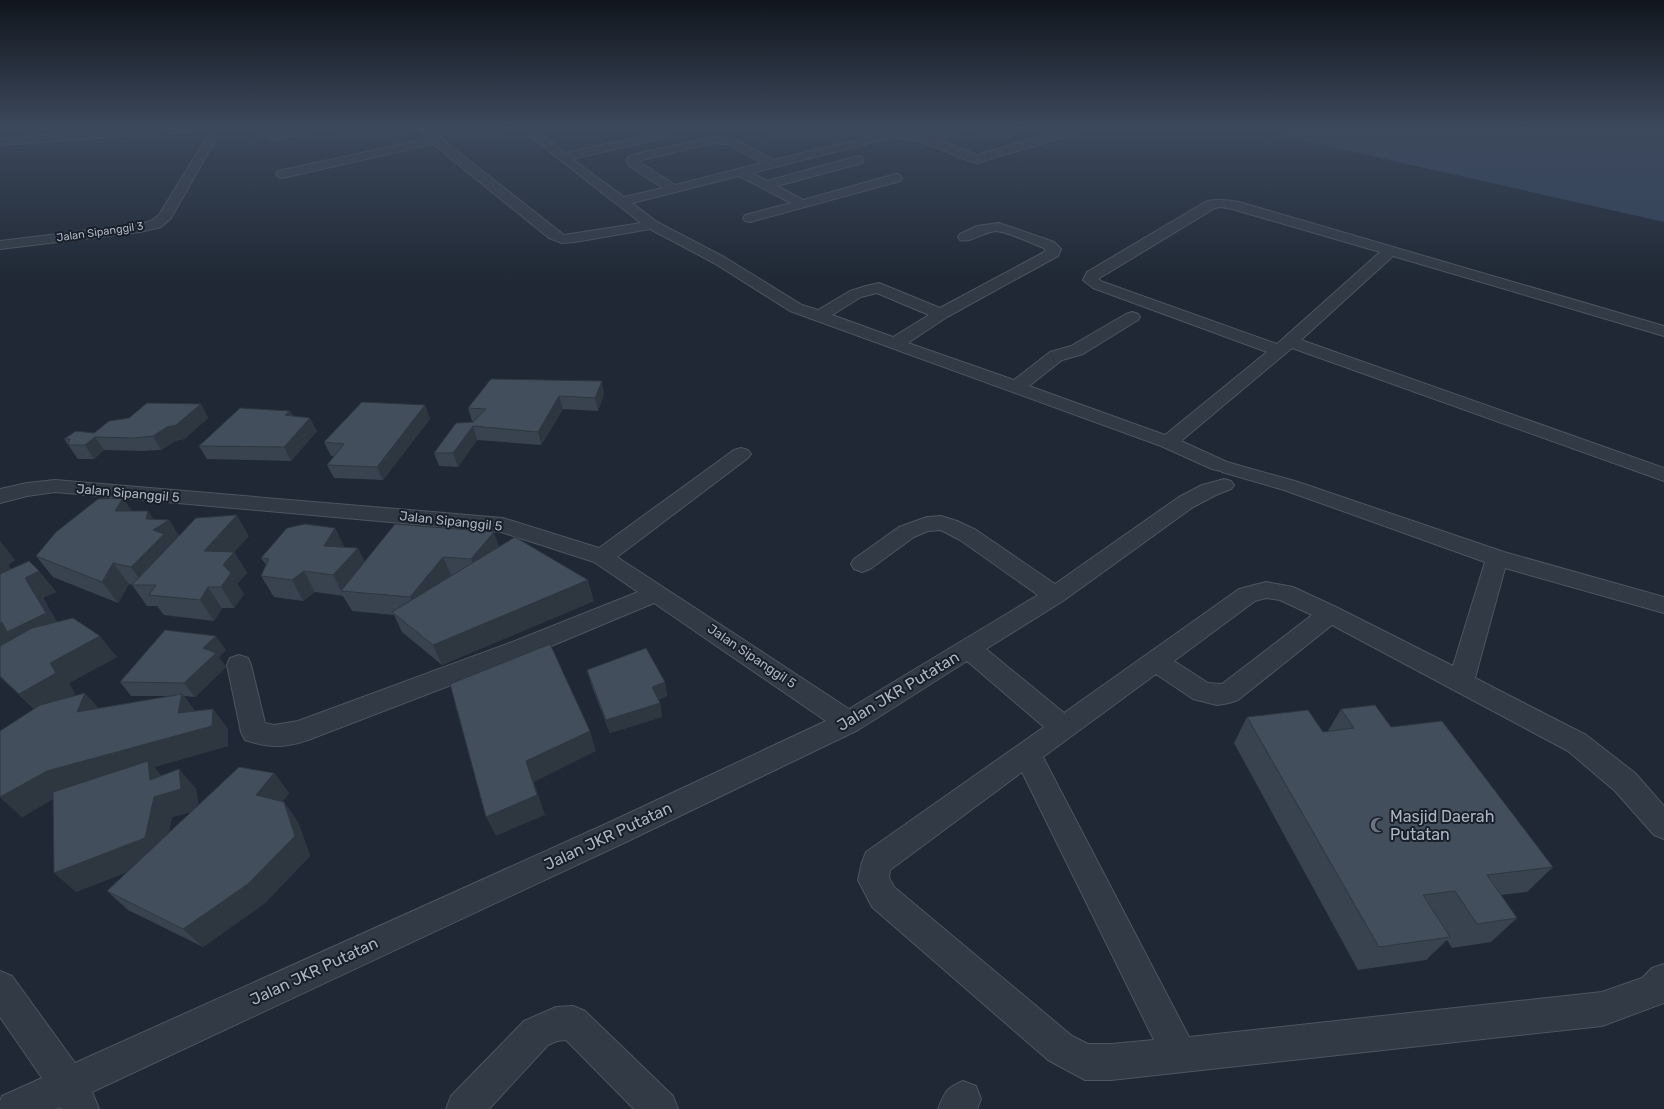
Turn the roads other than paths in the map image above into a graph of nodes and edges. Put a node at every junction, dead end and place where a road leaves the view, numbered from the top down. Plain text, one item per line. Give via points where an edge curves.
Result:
1 (188, 178) edge
2 (483, 178) edge
3 (590, 178) edge
4 (657, 178) edge
5 (717, 178) edge
6 (752, 178) edge
7 (793, 178) edge
8 (896, 178) dead end
9 (766, 185) junction
10 (673, 188) junction
11 (621, 202) junction
12 (802, 204) junction
13 (750, 218) dead end
14 (652, 225) junction
15 (965, 237) dead end
16 (0, 245) edge
17 (1390, 250) junction
18 (941, 314) junction
19 (820, 316) junction
20 (1132, 317) dead end
21 (1664, 331) edge
22 (894, 344) junction
23 (1285, 346) junction
24 (1016, 387) junction
25 (1168, 442) junction
26 (741, 454) dead end
27 (1220, 474) junction
28 (1664, 475) edge
29 (0, 496) edge
30 (602, 557) junction
31 (1497, 558) junction
32 (862, 564) dead end
33 (656, 593) junction
34 (1055, 596) junction
35 (1664, 605) edge
36 (1330, 614) junction
37 (969, 649) junction
38 (1155, 661) junction
39 (239, 665) dead end
40 (1461, 682) junction
41 (849, 722) junction
42 (1064, 728) junction
43 (1027, 754) junction
44 (1664, 826) edge
45 (1664, 980) edge
46 (0, 988) edge
47 (1180, 1055) junction
48 (74, 1097) edge
49 (15, 1109) edge
50 (464, 1109) edge
51 (660, 1109) edge

1 - 16 street, Jalan Sipanggil 3 via 164,218 156,224
2 - 14 street via 562,239
3 - 11 street
4 - 10 street
5 - 10 street
6 - 9 street
7 - 9 street
8 - 12 street
9 - 12 street
10 - 11 street
11 - 14 street
12 - 13 street
14 - 19 street via 719,260 796,308
15 - 18 street via 982,228 999,227 1054,249 1053,253
17 - 21 street
17 - 23 street
17 - 23 street via 1221,203 1212,204 1092,275 1090,280 1098,285
18 - 19 street via 879,288 870,288
18 - 22 street
19 - 22 street
20 - 24 street via 1077,350 1056,356
22 - 24 street
23 - 25 street
23 - 28 street
24 - 25 street
25 - 27 street
26 - 30 street
27 - 31 street via 1304,491
27 - 34 street, Jalan JKR Putatan via 1201,493
29 - 30 street, Jalan Sipanggil 5 via 56,486 503,525
30 - 33 street, Jalan Sipanggil 5
31 - 35 street
31 - 40 street
32 - 34 street via 904,534 919,526 937,523 954,527 968,535
33 - 39 street via 489,661 292,733 274,736 254,732
33 - 41 street, Jalan Sipanggil 5
34 - 37 street, Jalan JKR Putatan
36 - 38 street via 1285,593 1266,590 1247,595
36 - 38 street via 1229,693 1217,695 1202,692
36 - 40 street
37 - 41 street, Jalan JKR Putatan
37 - 42 street
38 - 42 street
40 - 44 street via 1577,743 1626,782
41 - 48 street, Jalan JKR Putatan
42 - 43 street
43 - 47 street
43 - 47 street via 877,862 873,880 883,897 1060,1048 1085,1062
45 - 47 street via 1652,991 1602,1009
46 - 48 street
48 - 49 street, Jalan JKR Putatan
50 - 51 street via 536,1033 556,1024 573,1023

